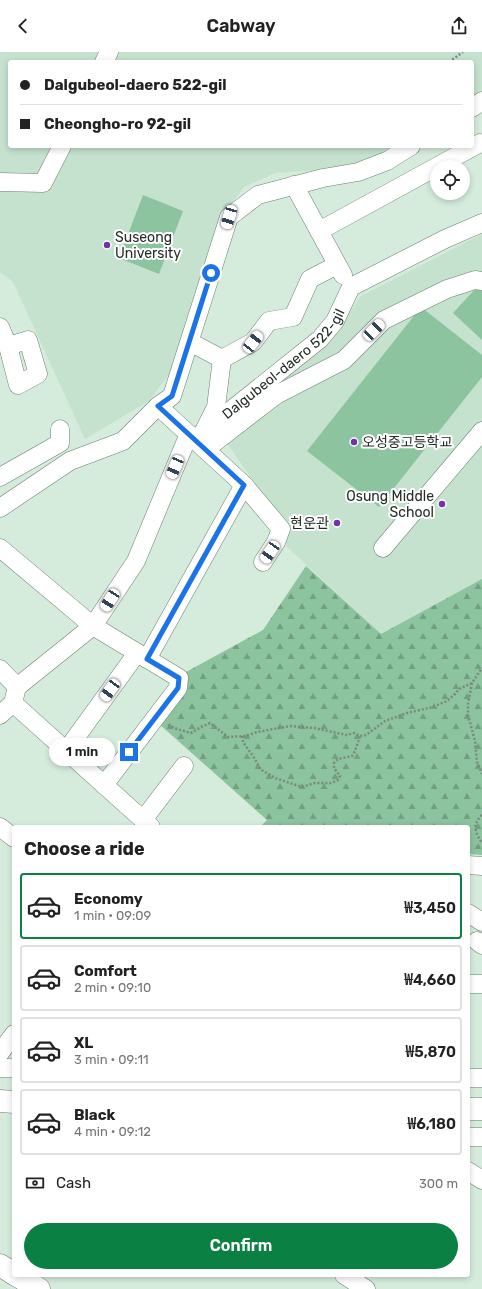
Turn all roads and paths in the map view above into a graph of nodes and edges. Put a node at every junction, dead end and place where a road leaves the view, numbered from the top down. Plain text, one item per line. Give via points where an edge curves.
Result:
1 (463, 52) edge
2 (452, 60) edge
3 (61, 148) edge
4 (408, 148) edge
5 (466, 148) edge
6 (0, 182) edge
7 (294, 185) junction
8 (482, 223) edge
9 (319, 231) junction
10 (337, 265) junction
11 (482, 281) edge
12 (352, 287) junction
13 (0, 327) edge
14 (190, 342) junction
15 (8, 346) dead end
16 (222, 359) junction
17 (158, 406) junction
18 (60, 429) dead end
19 (482, 431) edge
20 (201, 440) junction
21 (0, 477) edge
22 (244, 485) junction
23 (0, 508) edge
24 (0, 548) edge
25 (383, 548) dead end
26 (262, 562) dead end
27 (94, 626) junction
28 (142, 656) junction
29 (482, 668) edge
30 (0, 669) edge
31 (472, 683) junction
32 (15, 695) junction
33 (0, 715) edge
34 (167, 724) dead end
35 (242, 736) junction
36 (360, 736) junction
37 (66, 751) junction
38 (184, 766) dead end
39 (482, 774) edge
40 (104, 785) junction
41 (482, 815) edge
42 (147, 824) edge
43 (0, 827) edge
44 (12, 836) edge
45 (482, 843) edge
46 (470, 865) edge
47 (482, 866) edge
48 (470, 914) edge
49 (482, 922) edge
50 (470, 984) edge
51 (482, 984) edge
52 (12, 1037) edge
53 (0, 1054) edge
54 (0, 1068) edge
55 (12, 1068) edge
56 (470, 1078) edge
57 (482, 1078) edge
58 (0, 1101) edge
59 (12, 1102) edge
60 (470, 1109) edge
61 (482, 1109) edge
62 (470, 1137) edge
63 (482, 1137) edge
64 (470, 1172) edge
65 (482, 1180) edge
66 (0, 1265) edge
67 (12, 1272) edge
68 (20, 1277) edge
69 (39, 1289) edge

1 - 2 path
3 - 6 street via 43,183
4 - 7 street via 387,161 358,172
5 - 9 street
7 - 9 street
7 - 14 street via 258,195 229,217
8 - 12 street
9 - 10 street
10 - 12 street
10 - 16 street, Dalgubeol-daero 522-gil via 310,279 293,317 270,321 253,342
11 - 20 street via 475,280 447,289 384,320 344,360 276,395
12 - 20 street, Dalgubeol-daero 522-gil via 335,321 320,339
13 - 15 street
14 - 16 street
14 - 17 street via 172,396
16 - 20 street, Dalgubeol-daero 522-gil via 216,407
17 - 20 street
17 - 23 street via 123,441 70,461
18 - 21 street via 60,443
19 - 25 street
20 - 22 street
20 - 27 street via 186,440 136,561
22 - 26 street via 281,529 276,542
22 - 28 street
24 - 27 street
27 - 28 street
27 - 32 street
28 - 37 street
28 - 40 street via 179,678 178,688
29 - 31 path
30 - 32 street
31 - 36 path via 459,689 447,701 384,721 366,735
31 - 39 path via 468,715 477,762
32 - 33 street
32 - 37 street
34 - 35 path via 177,730 191,733 210,723 228,737
35 - 36 path via 290,726 347,735 354,733
35 - 36 path via 260,769 275,778 302,787 338,780 340,776 334,768 334,763 338,759 352,756
37 - 40 street
38 - 42 street
40 - 42 street
41 - 45 path via 478,818 475,833
43 - 44 street
46 - 47 street
48 - 49 street
50 - 51 street
52 - 53 street
54 - 55 street
56 - 57 street
58 - 59 main road
60 - 61 main road
62 - 63 street
64 - 65 street
66 - 67 main road
68 - 69 main road

